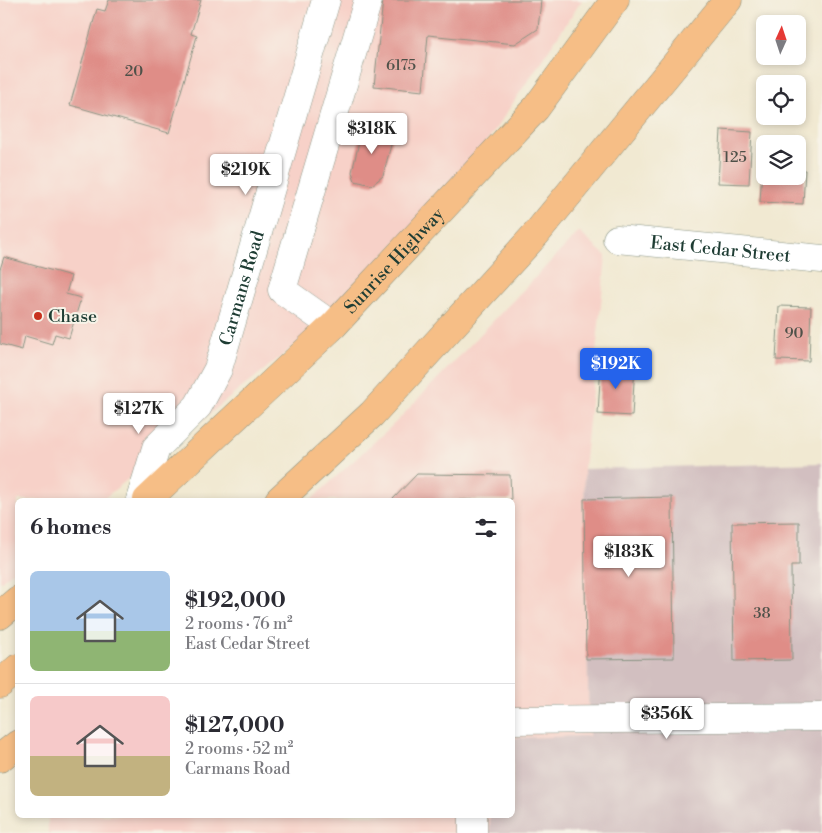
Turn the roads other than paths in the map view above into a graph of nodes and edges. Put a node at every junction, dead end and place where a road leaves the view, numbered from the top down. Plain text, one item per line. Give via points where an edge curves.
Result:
1 (326, 0) edge
2 (368, 0) edge
3 (615, 0) edge
4 (728, 0) edge
5 (618, 239) dead end
6 (822, 259) edge
7 (333, 326) junction
8 (141, 498) edge
9 (149, 498) edge
10 (281, 498) edge
11 (15, 602) edge
12 (0, 615) edge
13 (15, 671) edge
14 (0, 684) edge
15 (822, 718) edge
16 (515, 720) edge
17 (15, 746) edge
18 (0, 758) edge
19 (472, 818) edge
20 (473, 833) edge

1 - 8 street, Carmans Road via 218,369 198,406 156,448
2 - 7 street via 282,290
3 - 7 highway, Sunrise Highway via 536,108
4 - 10 highway via 529,241 372,414
5 - 6 street, East Cedar Street
7 - 9 highway, Sunrise Highway
11 - 12 highway
13 - 14 highway
15 - 16 street
17 - 18 highway
19 - 20 street

